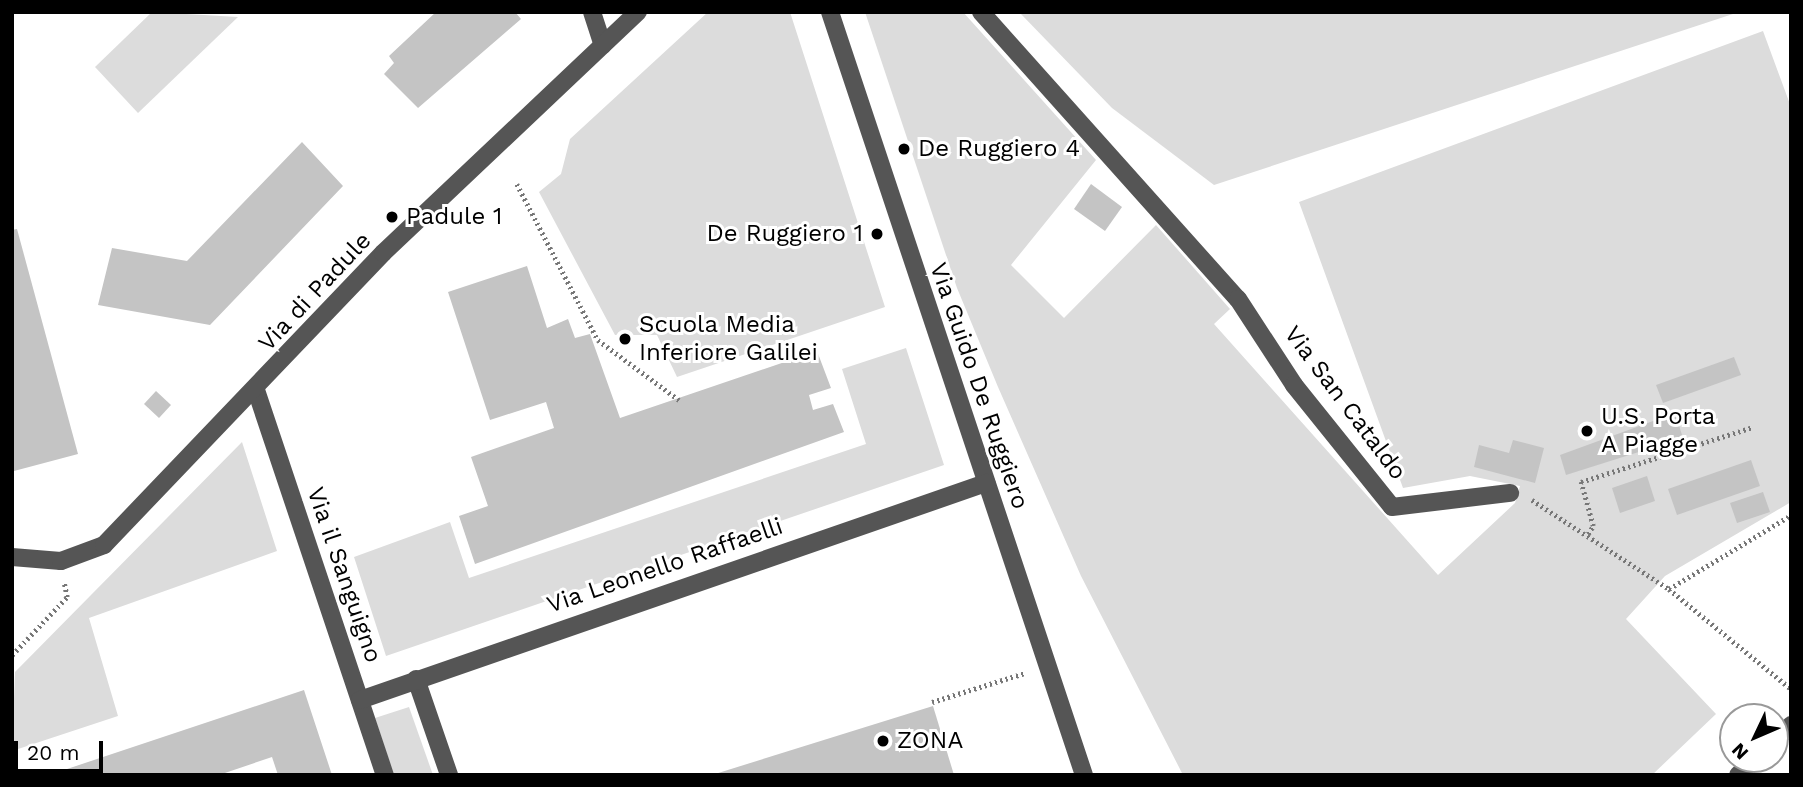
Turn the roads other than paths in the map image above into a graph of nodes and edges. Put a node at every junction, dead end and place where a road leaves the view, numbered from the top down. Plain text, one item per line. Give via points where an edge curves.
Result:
1 (592, 12) edge
2 (638, 12) edge
3 (830, 12) edge
4 (981, 12) edge
5 (603, 45) junction
6 (256, 390) junction
7 (986, 483) junction
8 (1510, 493) road end
9 (12, 557) edge
10 (416, 679) junction
11 (360, 700) junction
12 (385, 775) edge
13 (449, 775) edge
14 (1084, 775) edge

1 - 5 street
2 - 5 street, Via di Padule
3 - 7 street, Via Guido De Ruggiero
4 - 8 street, Via San Cataldo via 1238,299 1294,385 1392,507
5 - 6 street, Via di Padule via 383,253
6 - 9 street, Via di Padule via 104,545 61,561
6 - 11 street, Via il Sanguigno
7 - 10 street, Via Leonello Raffaelli
7 - 14 street, Via Guido De Ruggiero
10 - 11 street, Via Leonello Raffaelli
10 - 13 street, Via il Sanguigno
11 - 12 street, Via il Sanguigno

